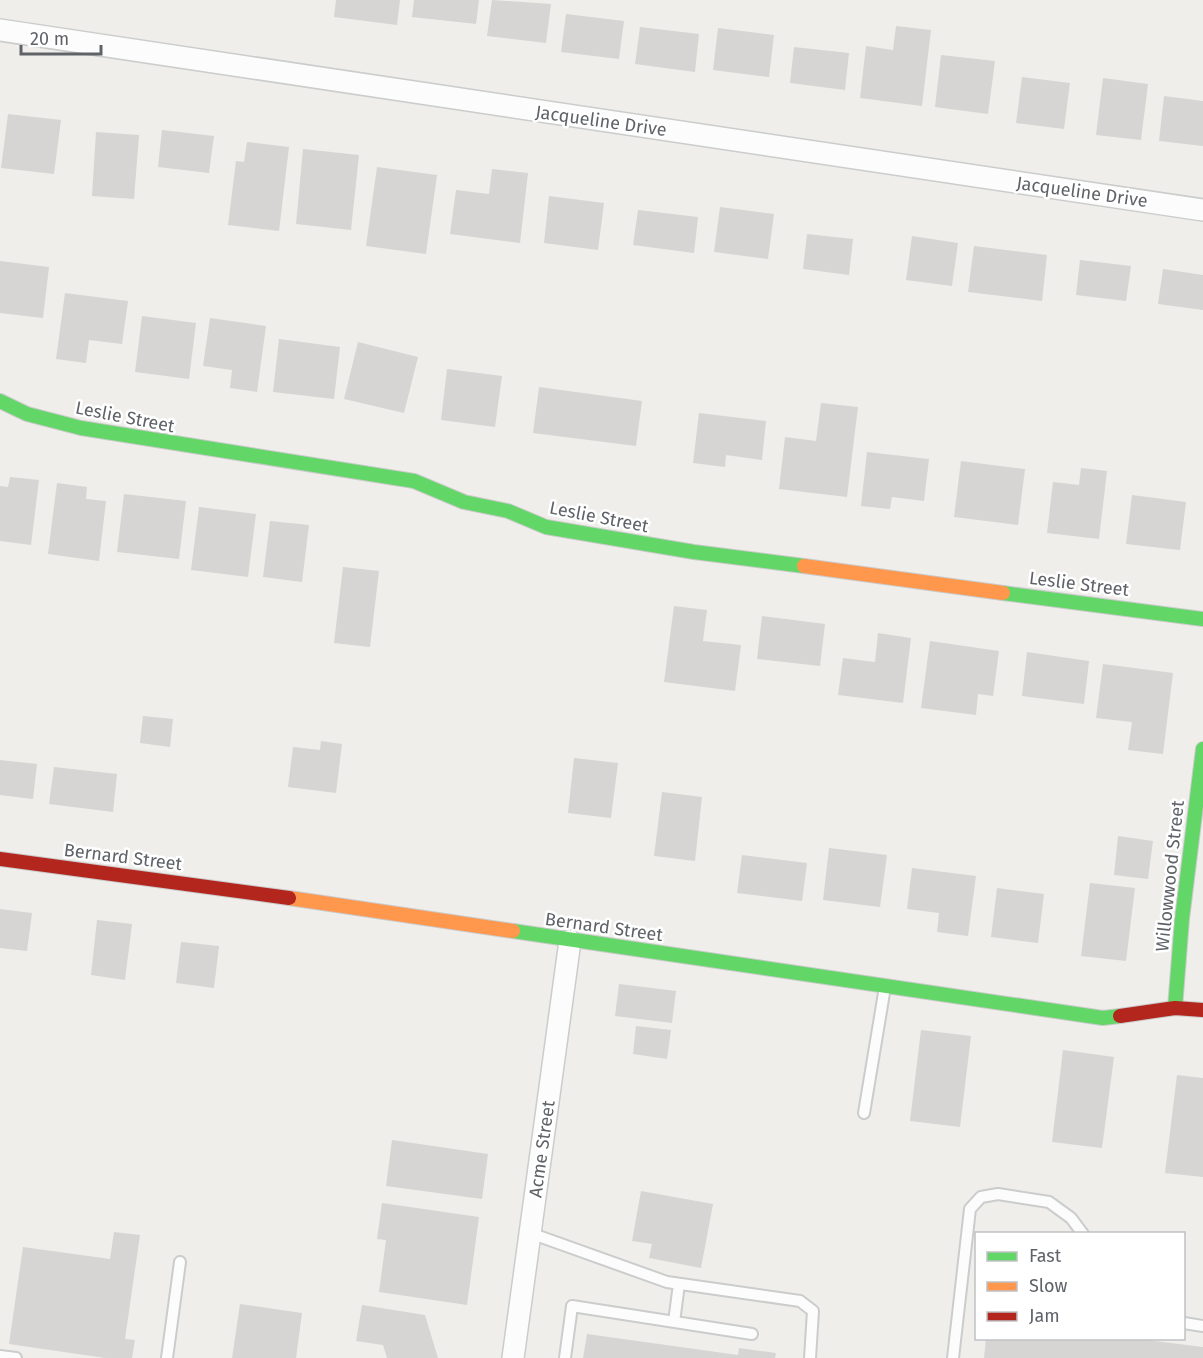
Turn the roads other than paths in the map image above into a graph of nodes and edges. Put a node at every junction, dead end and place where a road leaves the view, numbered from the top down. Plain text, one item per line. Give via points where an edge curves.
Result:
1 (0, 30) edge
2 (1203, 210) edge
3 (0, 401) edge
4 (1203, 619) edge
5 (1203, 749) edge
6 (0, 860) edge
7 (570, 941) junction
8 (885, 986) junction
9 (1175, 1008) junction
10 (1203, 1010) edge
11 (864, 1113) dead end
12 (1082, 1232) edge
13 (530, 1233) junction
14 (180, 1262) dead end
15 (680, 1284) junction
16 (674, 1322) junction
17 (1185, 1323) edge
18 (1203, 1326) edge
19 (752, 1334) dead end
20 (0, 1356) edge
21 (16, 1358) edge
22 (167, 1358) edge
23 (513, 1358) edge
24 (565, 1358) edge
25 (810, 1358) edge
26 (814, 1358) edge
27 (953, 1358) edge

1 - 2 street, Jacqueline Drive
3 - 4 street, Leslie Street via 27,414 81,428 414,481 464,502 508,511 546,527 694,552
5 - 9 street, Willowwood Street
6 - 7 street, Bernard Street via 186,883
7 - 8 street, Bernard Street
7 - 13 street, Acme Street
8 - 9 street, Bernard Street via 1103,1018
8 - 11 lane
9 - 10 street, Bernard Street
12 - 27 lane via 1049,1202 998,1194 981,1197 970,1209
13 - 15 lane
13 - 23 street, Acme Street
14 - 22 lane
15 - 16 lane
15 - 25 lane via 800,1301 813,1311
16 - 19 lane
16 - 24 lane via 572,1306
17 - 18 lane
20 - 21 lane
25 - 26 lane

